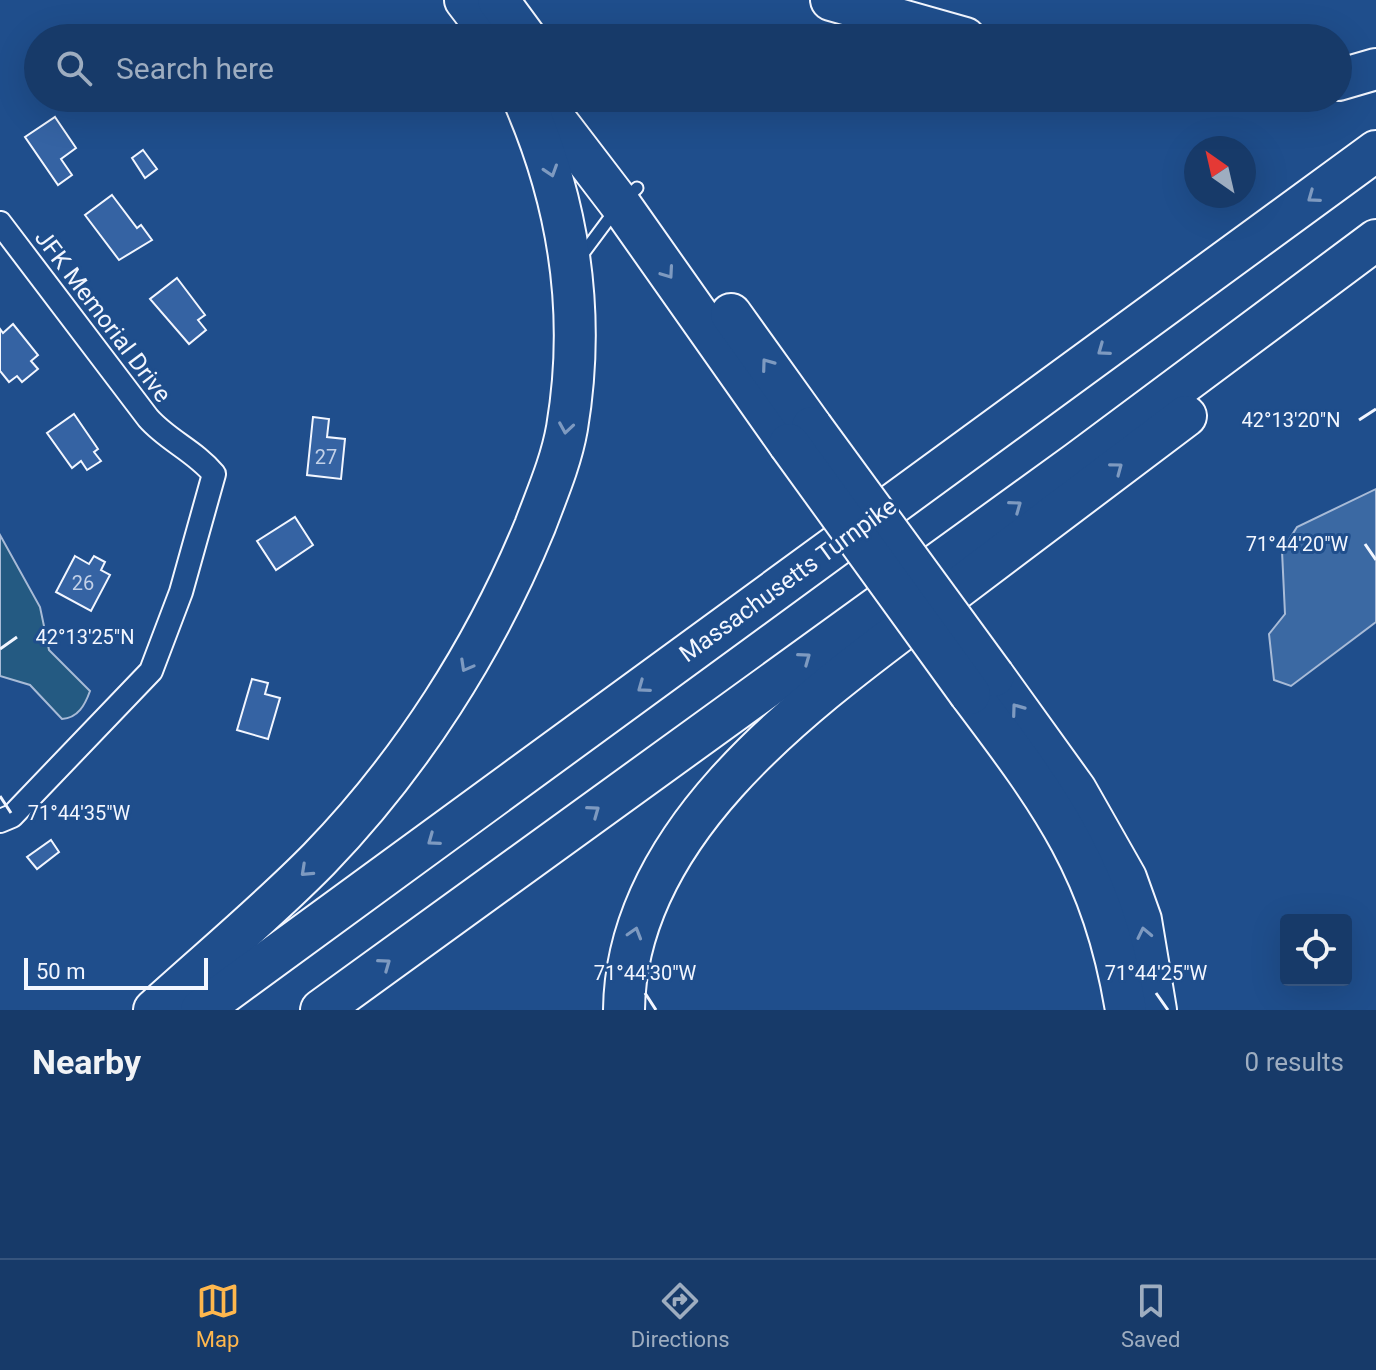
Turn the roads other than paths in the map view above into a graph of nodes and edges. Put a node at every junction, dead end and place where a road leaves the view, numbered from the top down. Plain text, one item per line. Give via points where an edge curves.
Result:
1 (831, 0) edge
2 (916, 24) edge
3 (1376, 69) edge
4 (1352, 76) edge
5 (528, 112) edge
6 (552, 112) edge
7 (579, 112) edge
8 (1376, 151) edge
9 (628, 196) junction
10 (0, 223) edge
11 (1376, 240) edge
12 (572, 269) junction
13 (1376, 272) edge
14 (982, 685) junction
15 (0, 821) edge
16 (154, 1010) edge
17 (201, 1010) edge
18 (321, 1010) edge
19 (624, 1010) edge
20 (1126, 1010) edge
21 (1156, 1010) edge

1 - 2 highway
3 - 4 highway
5 -> 12 highway via 556,187
6 - 9 highway
7 - 9 highway
8 -> 17 highway, Massachusetts Turnpike
9 - 12 lane
9 - 14 highway, bridge
10 - 15 street, JFK Memorial Drive via 159,431 202,459 214,474 181,592 151,671 12,816
18 -> 11 highway
12 -> 16 highway via 575,347 559,462 517,569 462,674 385,780 320,857
19 -> 13 highway via 626,964 650,895 716,795 764,744 863,660
14 - 20 highway via 1069,832 1096,889 1116,951
21 -> 14 highway via 1141,920 1126,878 1076,790

